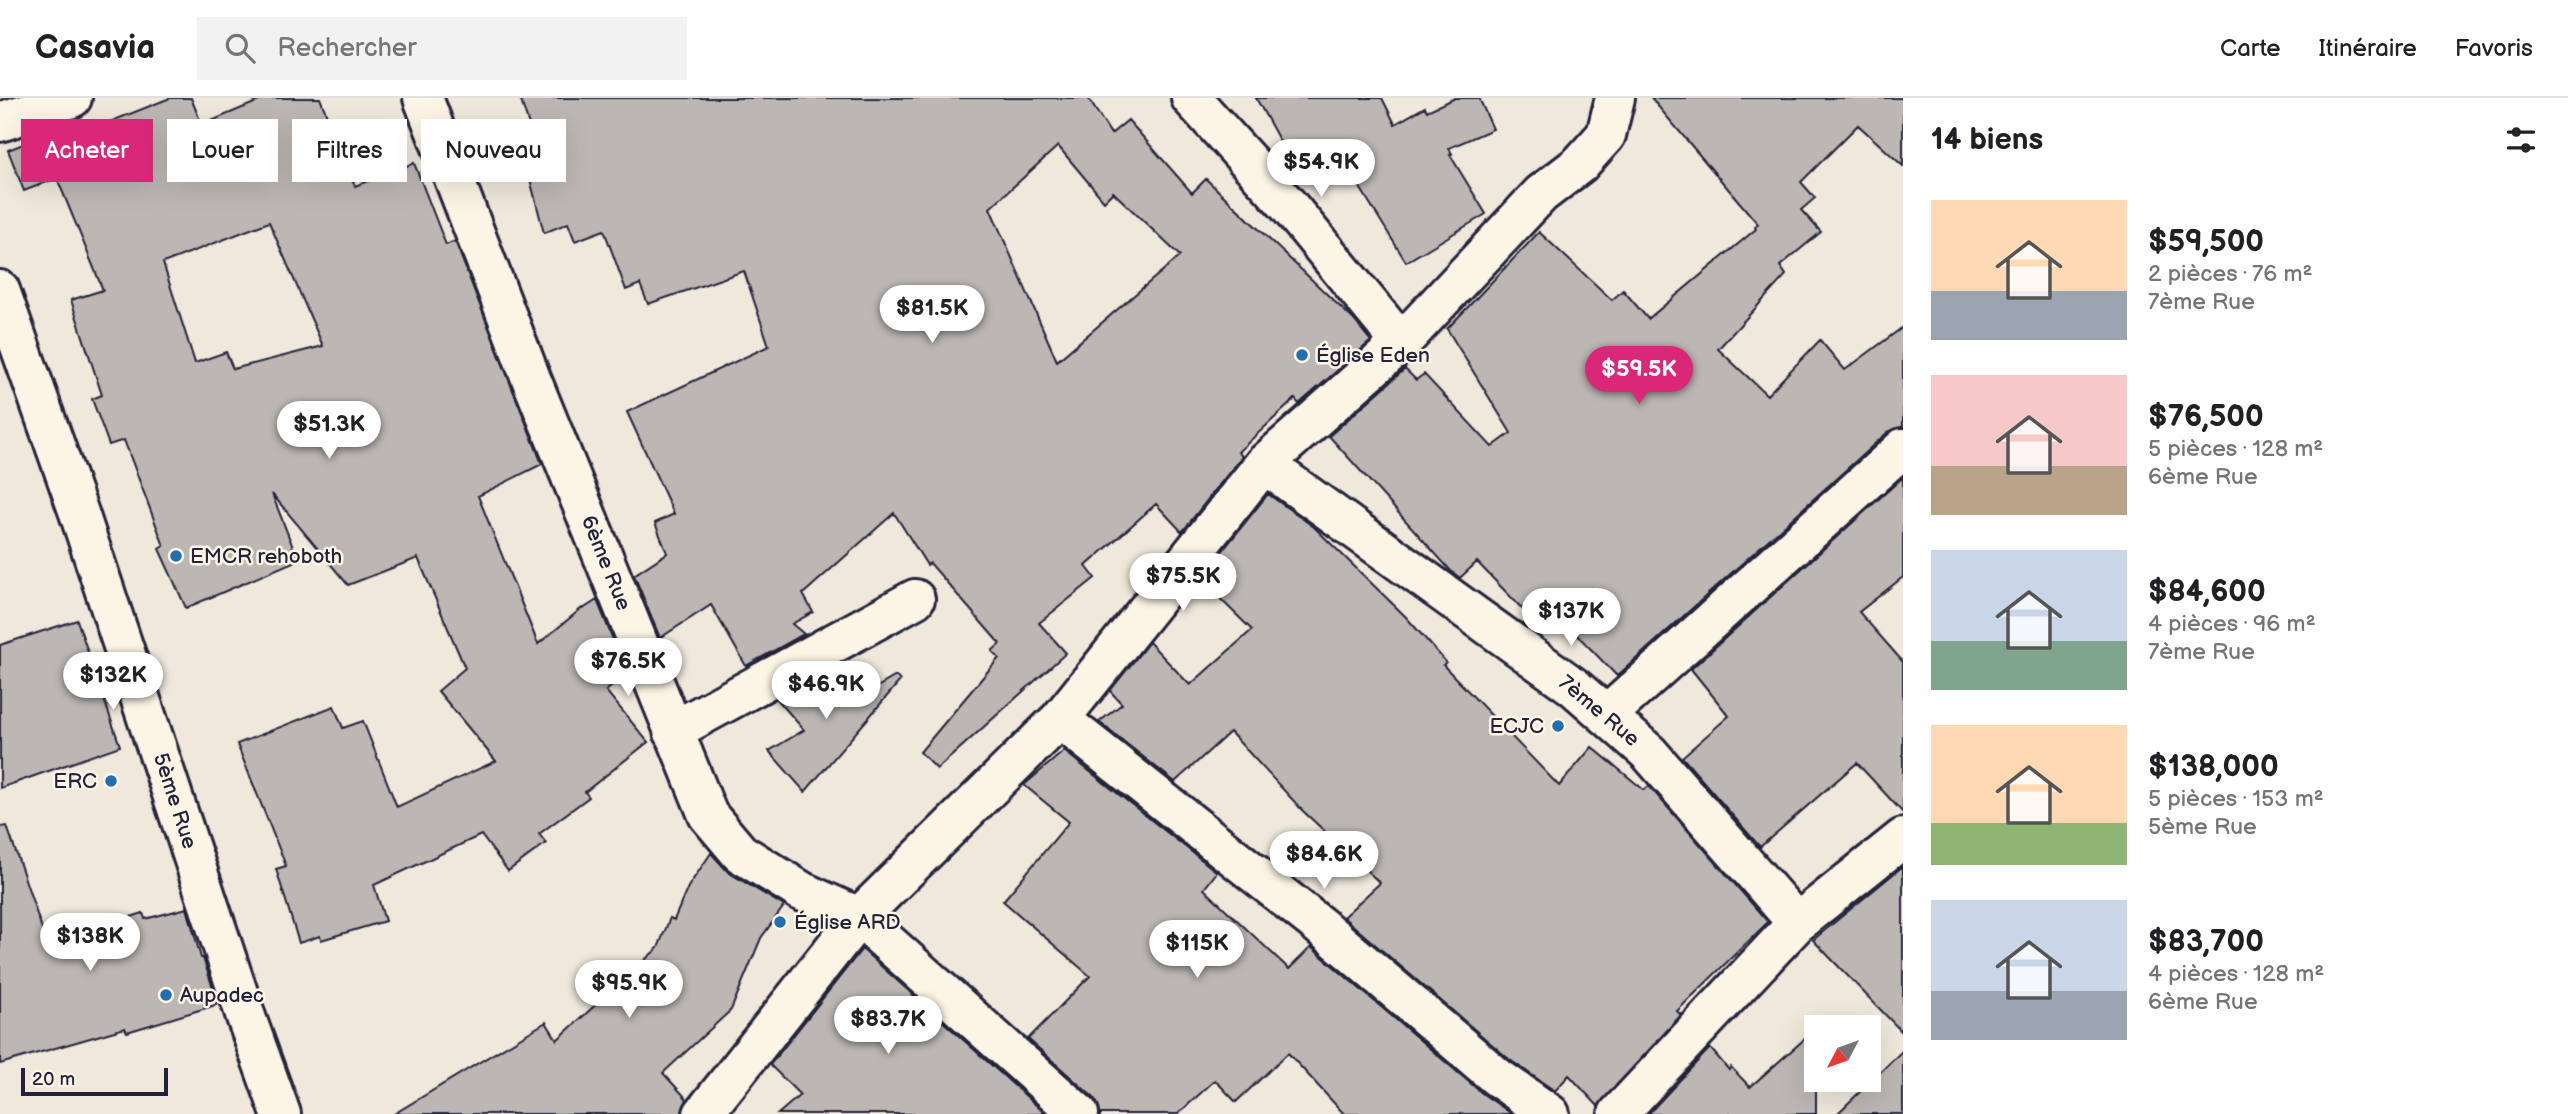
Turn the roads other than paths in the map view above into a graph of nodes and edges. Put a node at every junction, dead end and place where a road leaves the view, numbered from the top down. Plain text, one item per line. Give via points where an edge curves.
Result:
1 (72, 98) edge
2 (423, 98) edge
3 (1191, 98) edge
4 (1615, 98) edge
5 (0, 122) edge
6 (0, 290) edge
7 (1401, 343) junction
8 (1903, 448) edge
9 (1264, 464) junction
10 (915, 600) dead end
11 (1607, 715) junction
12 (1060, 719) junction
13 (673, 731) junction
14 (1900, 846) edge
15 (859, 917) junction
16 (1797, 923) junction
17 (281, 1114) edge
18 (703, 1114) edge
19 (1079, 1114) edge
20 (1549, 1114) edge
21 (1618, 1114) edge

1 - 5 street
2 - 13 street, 6ème Rue
3 - 7 street via 1287,204
4 - 7 street via 1605,135 1597,145 1541,194
6 - 17 street, 5ème Rue
7 - 9 street
8 - 11 street
9 - 11 street, 7ème Rue
9 - 12 street
10 - 13 street
11 - 16 street, 7ème Rue via 1649,753
12 - 15 street
12 - 20 street via 1319,925 1497,1077
13 - 15 street, 6ème Rue via 708,815 740,853 801,891
14 - 16 street
15 - 18 street
15 - 19 street, 6ème Rue
16 - 21 street

